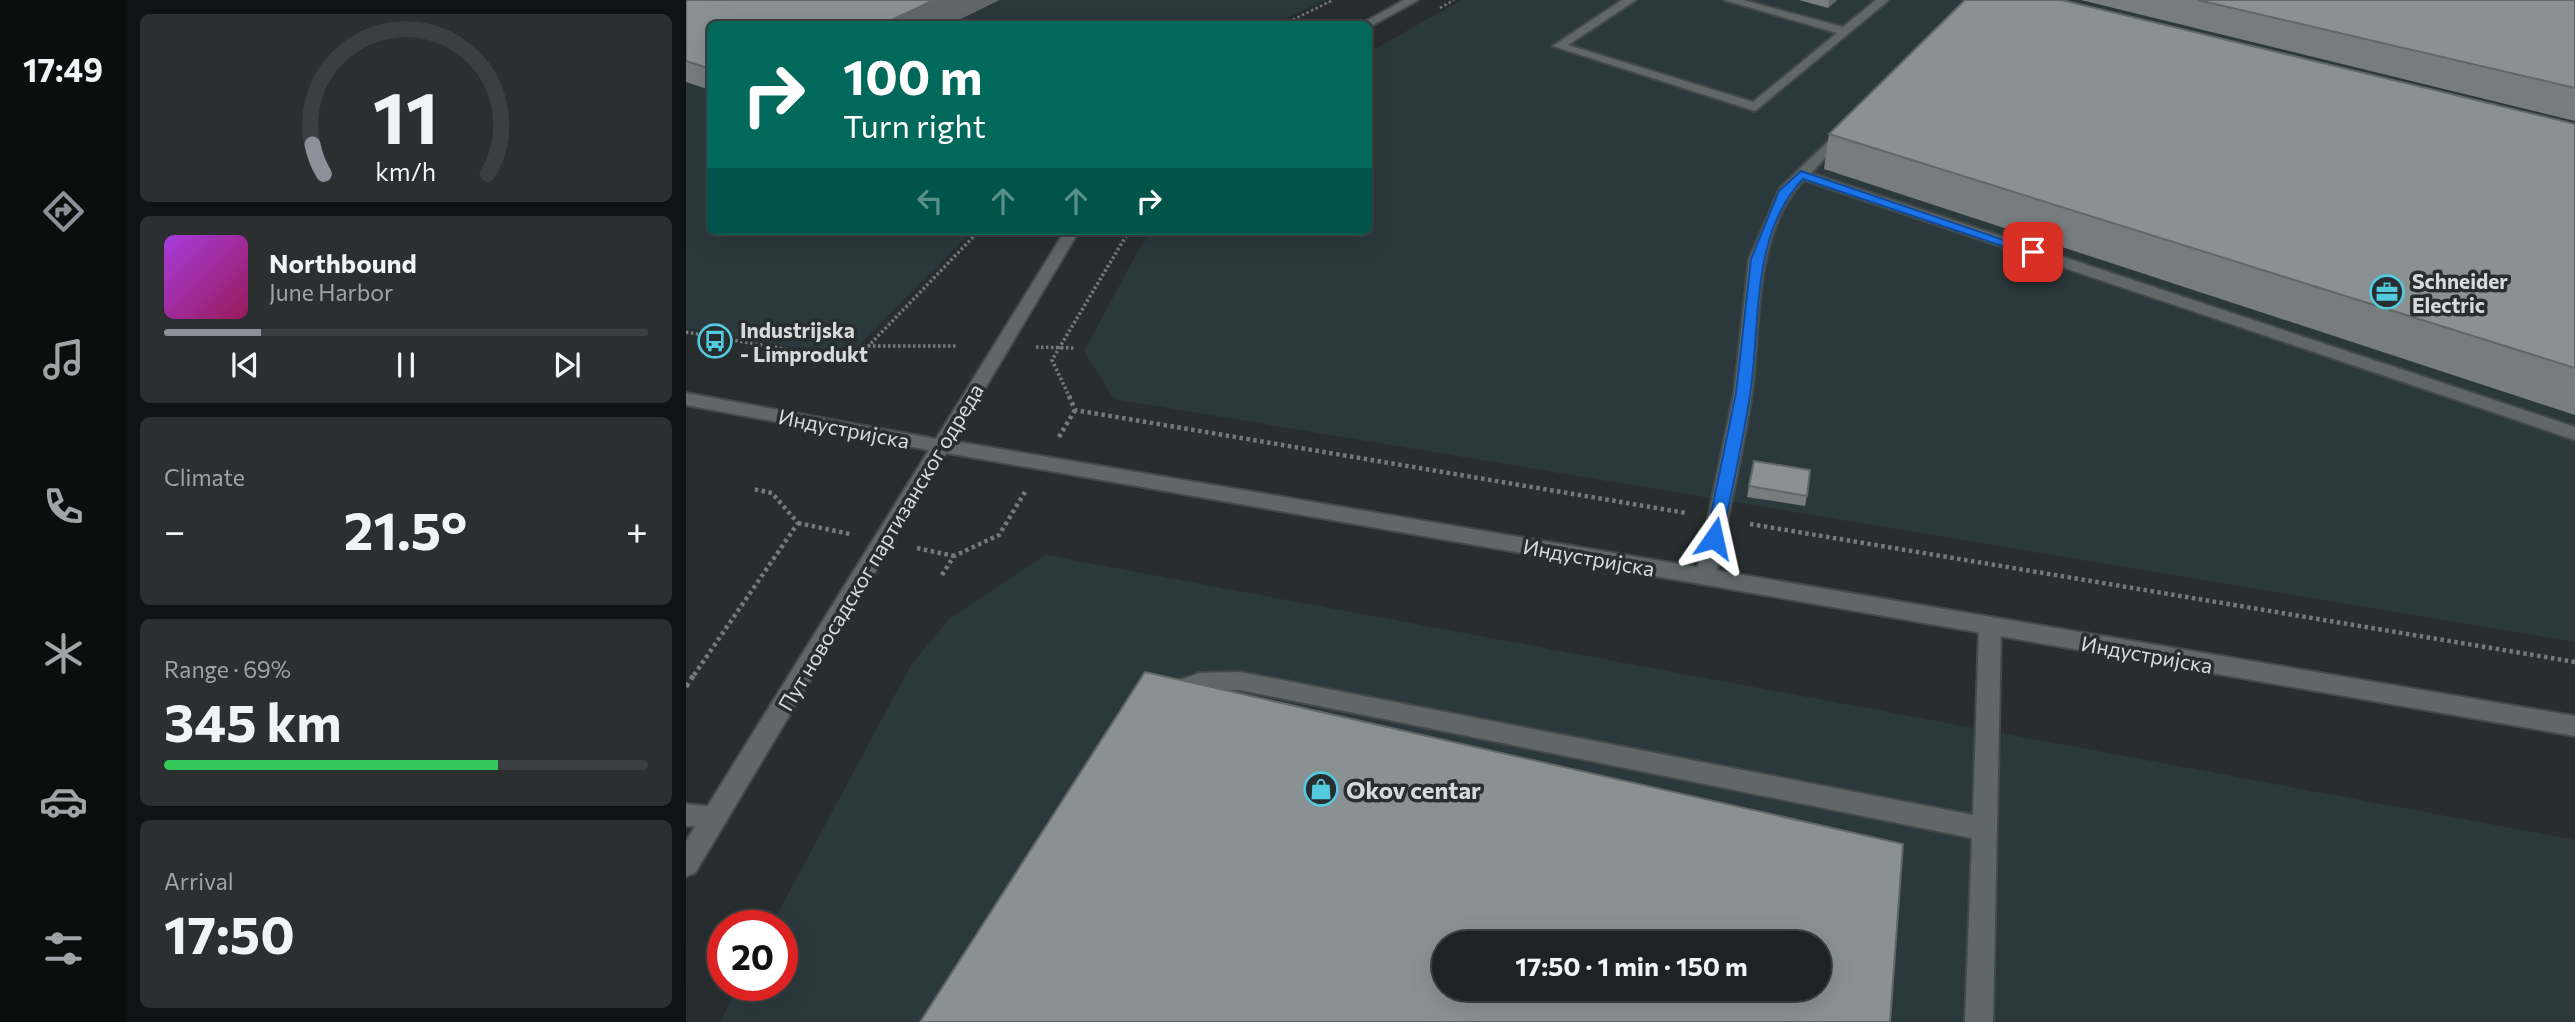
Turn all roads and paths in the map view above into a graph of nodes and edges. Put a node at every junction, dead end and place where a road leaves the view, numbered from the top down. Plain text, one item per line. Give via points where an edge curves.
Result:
1 (1333, 0) edge
2 (1412, 0) edge
3 (1629, 0) edge
4 (1730, 0) edge
5 (1883, 0) edge
6 (1290, 21) edge
7 (1372, 21) edge
8 (1844, 31) junction
9 (1859, 115) edge
10 (1801, 174) junction
11 (975, 235) edge
12 (1070, 235) edge
13 (686, 332) edge
14 (867, 346) junction
15 (956, 346) dead end
16 (1031, 347) dead end
17 (1074, 348) dead end
18 (686, 399) edge
19 (2575, 434) edge
20 (941, 446) junction
21 (752, 489) dead end
22 (999, 535) dead end
23 (942, 575) dead end
24 (1706, 576) junction
25 (1990, 628) junction
26 (686, 687) edge
27 (1152, 704) edge
28 (2575, 726) edge
29 (686, 815) edge
30 (716, 816) junction
31 (1984, 829) junction
32 (686, 864) edge
33 (1979, 1022) edge

1 - 6 path
2 - 7 street
3 - 8 street via 1559,46 1755,107
4 - 8 street
5 - 8 street
9 - 10 street
10 - 19 street
10 - 24 street via 1785,191 1757,259 1744,393
11 - 14 path
12 - 20 street, Пут новосадског партизанског одреда
13 - 14 path via 854,361
14 - 15 path
16 - 17 path
18 - 20 street, Индустријска
20 - 24 street, Индустријска
20 - 30 street, Пут новосадског партизанског одреда
21 - 26 path via 772,493 798,523
22 - 23 path via 954,556
24 - 25 street, Индустријска
25 - 28 street, Индустријска
25 - 31 street
27 - 31 street via 1199,682 1240,681
29 - 30 street
30 - 32 street, Пут новосадског партизанског одреда
31 - 33 street

